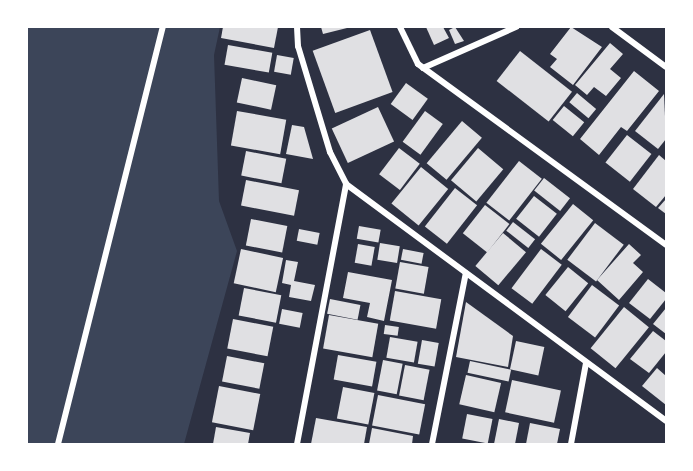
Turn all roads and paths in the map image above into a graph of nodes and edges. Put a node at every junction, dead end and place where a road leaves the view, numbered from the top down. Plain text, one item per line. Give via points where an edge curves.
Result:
1 (163, 27) edge
2 (297, 27) edge
3 (400, 27) edge
4 (516, 27) edge
5 (612, 27) edge
6 (423, 68) junction
7 (666, 68) edge
8 (346, 184) junction
9 (666, 245) edge
10 (466, 273) junction
11 (586, 363) junction
12 (666, 421) edge
13 (58, 444) edge
14 (297, 444) edge
15 (432, 444) edge
16 (571, 444) edge

1 - 13 street
2 - 8 street via 298,46 330,152
3 - 6 street via 414,60
4 - 6 street
5 - 7 street
6 - 9 street
8 - 10 street
8 - 14 street
10 - 11 street
10 - 15 street
11 - 12 street
11 - 16 street

